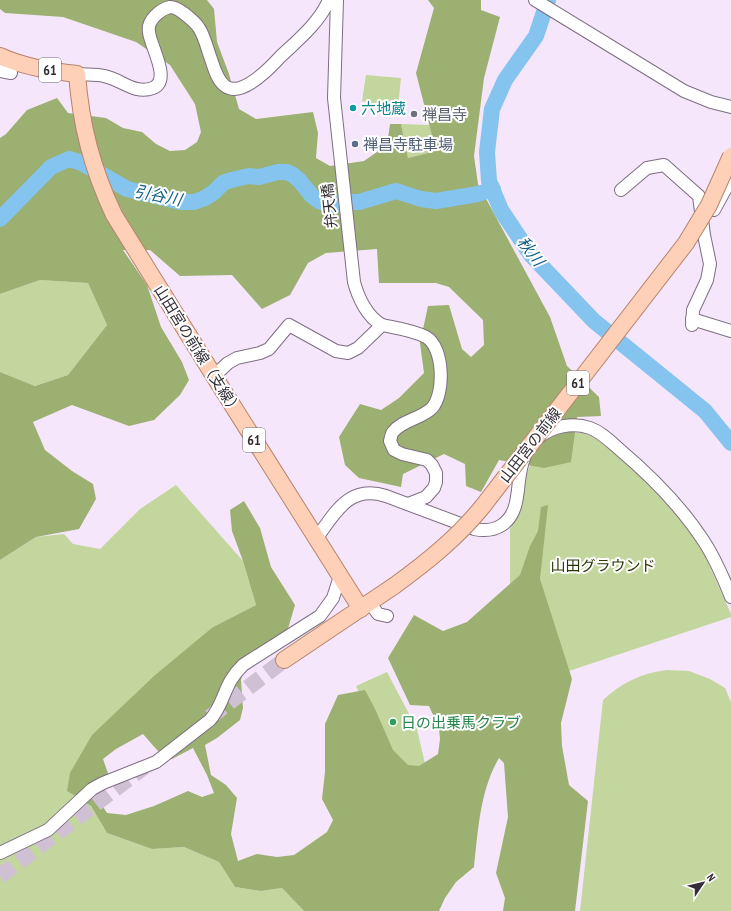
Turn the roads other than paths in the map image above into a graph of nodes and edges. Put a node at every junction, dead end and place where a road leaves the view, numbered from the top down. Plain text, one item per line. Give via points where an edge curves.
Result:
1 (329, 0) edge
2 (336, 0) edge
3 (535, 0) edge
4 (314, 24) junction
5 (335, 26) junction
6 (0, 56) edge
7 (77, 74) junction
8 (731, 107) edge
9 (731, 156) edge
10 (731, 179) edge
11 (621, 190) dead end
12 (704, 229) junction
13 (382, 325) junction
14 (731, 331) edge
15 (214, 376) junction
16 (408, 504) junction
17 (316, 539) junction
18 (340, 576) junction
19 (731, 597) edge
20 (365, 606) junction
21 (387, 616) dead end
22 (284, 660) tunnel mouth
23 (0, 853) edge

1 - 4 street
2 - 5 street, 弁天橋
3 - 8 street via 684,91
4 - 5 street
4 - 7 street via 265,73 235,89 224,85 219,78 199,27 182,12 170,7 158,12 150,25 149,32 161,73 158,84 153,88 132,88 114,78
5 - 13 street, 弁天橋 via 334,98 352,274 362,302
6 - 7 main road, 61 via 21,64
7 - 15 main road, 山田宮の前線（支線） / 61 via 82,120 102,189 114,215
9 - 20 main road, 山田宮の前線 / 61, bridge via 709,204 690,237 480,510 443,549
10 - 12 street
11 - 12 street via 646,168 664,165 699,196
12 - 14 street via 710,264 707,280 693,310 692,322
13 - 15 street via 358,348 348,353 336,351 289,326 269,348 260,353 237,358
13 - 16 street via 417,333 431,340 435,346 441,374 441,388 434,407 402,425 393,432 390,441 394,450 426,460 436,473 434,488 426,497
15 - 17 main road, 山田宮の前線（支線） / 61
16 - 17 street via 376,493 355,496 340,506
16 - 19 street via 474,529 485,531 498,528 508,521 514,510 524,459 534,442 543,434 561,427 589,428 606,437 638,464 666,493 703,540 719,568
17 - 18 main road, 山田宮の前線（支線） / 61
18 - 20 main road, 山田宮の前線（支線） / 61
18 - 23 street via 333,598 320,616 242,665 230,682 216,714 210,720 156,762 98,786 48,830
20 - 21 street
20 - 22 main road, 山田宮の前線 / 61

